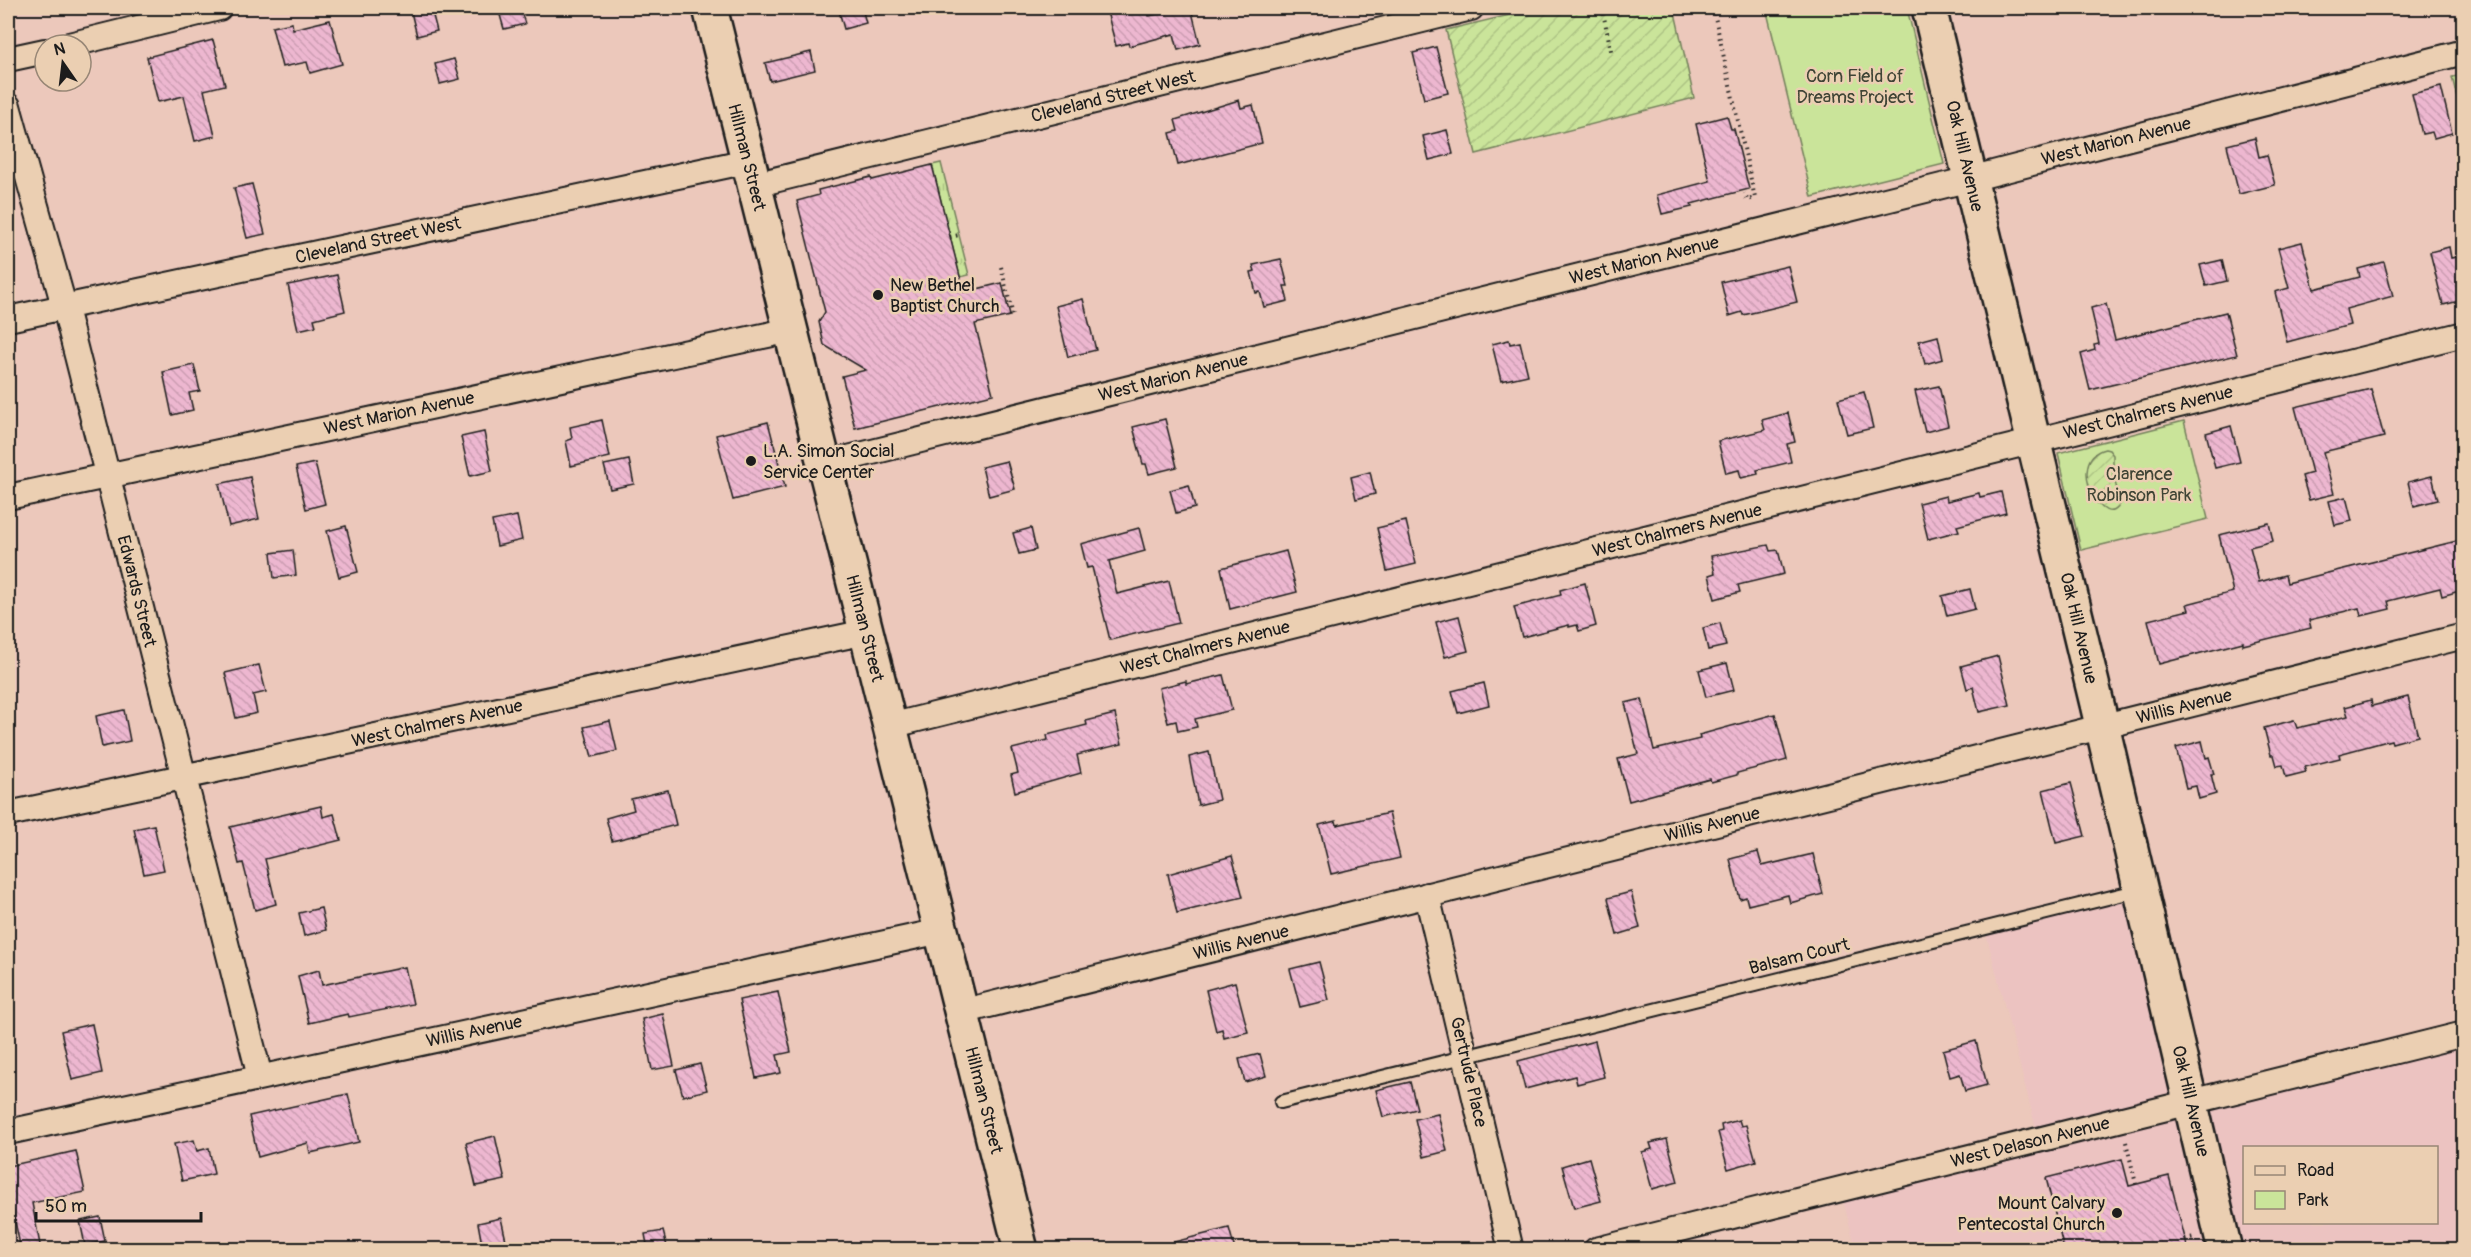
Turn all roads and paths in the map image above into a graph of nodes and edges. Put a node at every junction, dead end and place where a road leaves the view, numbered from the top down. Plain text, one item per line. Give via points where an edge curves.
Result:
1 (219, 8) edge
2 (710, 8) edge
3 (1472, 8) edge
4 (1602, 8) edge
5 (1713, 8) edge
6 (1929, 8) edge
7 (93, 39) edge
8 (2463, 52) edge
9 (33, 54) edge
10 (1612, 55) dead end
11 (8, 59) edge
12 (8, 106) edge
13 (751, 173) junction
14 (1970, 179) junction
15 (1745, 193) dead end
16 (1751, 199) junction
17 (1753, 205) dead end
18 (959, 235) dead end
19 (950, 237) dead end
20 (1001, 267) dead end
21 (64, 307) junction
22 (1010, 317) dead end
23 (8, 319) edge
24 (790, 330) junction
25 (2463, 334) edge
26 (2034, 441) junction
27 (824, 464) junction
28 (108, 475) junction
29 (8, 497) edge
30 (866, 632) junction
31 (2463, 636) edge
32 (890, 726) junction
33 (2102, 726) junction
34 (184, 777) junction
35 (8, 814) edge
36 (2141, 890) junction
37 (1427, 895) junction
38 (941, 931) junction
39 (962, 1012) junction
40 (2463, 1034) edge
41 (1465, 1056) junction
42 (260, 1077) junction
43 (1281, 1102) dead end
44 (2191, 1102) junction
45 (8, 1131) edge
46 (2126, 1142) dead end
47 (2136, 1184) dead end
48 (1021, 1250) edge
49 (1510, 1250) edge
50 (1596, 1250) edge
51 (2225, 1250) edge

1 - 7 street
2 - 13 street, Hillman Street
3 - 13 street, Cleveland Street West
4 - 10 path
5 - 16 path via 1755,198
6 - 14 street, Oak Hill Avenue
8 - 14 street, West Marion Avenue
9 - 11 street
12 - 21 street, Edwards Street
13 - 21 street, Cleveland Street West
13 - 24 street, Hillman Street
14 - 26 street, Oak Hill Avenue
14 - 27 street, West Marion Avenue
15 - 16 path via 1747,200
16 - 17 path
18 - 19 path
20 - 22 path via 1013,316
21 - 23 street, Cleveland Street West
21 - 28 street, Edwards Street
24 - 27 street, Hillman Street
24 - 28 street, West Marion Avenue
25 - 26 street, West Chalmers Avenue
26 - 32 street, West Chalmers Avenue
26 - 33 street, Oak Hill Avenue
27 - 30 street, Hillman Street
28 - 29 street, West Marion Avenue
28 - 34 street, Edwards Street
30 - 32 street, Hillman Street
30 - 34 street, West Chalmers Avenue
31 - 33 street, Willis Avenue
32 - 38 street, Hillman Street
33 - 36 street, Oak Hill Avenue
33 - 37 street, Willis Avenue
34 - 35 street, West Chalmers Avenue
34 - 42 street, Edwards Street
36 - 41 lane, Balsam Court
36 - 44 street, Oak Hill Avenue
37 - 39 street, Willis Avenue
37 - 41 street, Gertrude Place
38 - 39 street, Hillman Street
38 - 42 street, Willis Avenue
39 - 48 street, Hillman Street
40 - 44 street, West Delason Avenue
41 - 43 lane, Balsam Court
41 - 49 street, Gertrude Place
42 - 45 street, Willis Avenue
44 - 50 street, West Delason Avenue
44 - 51 street, Oak Hill Avenue
46 - 47 path

